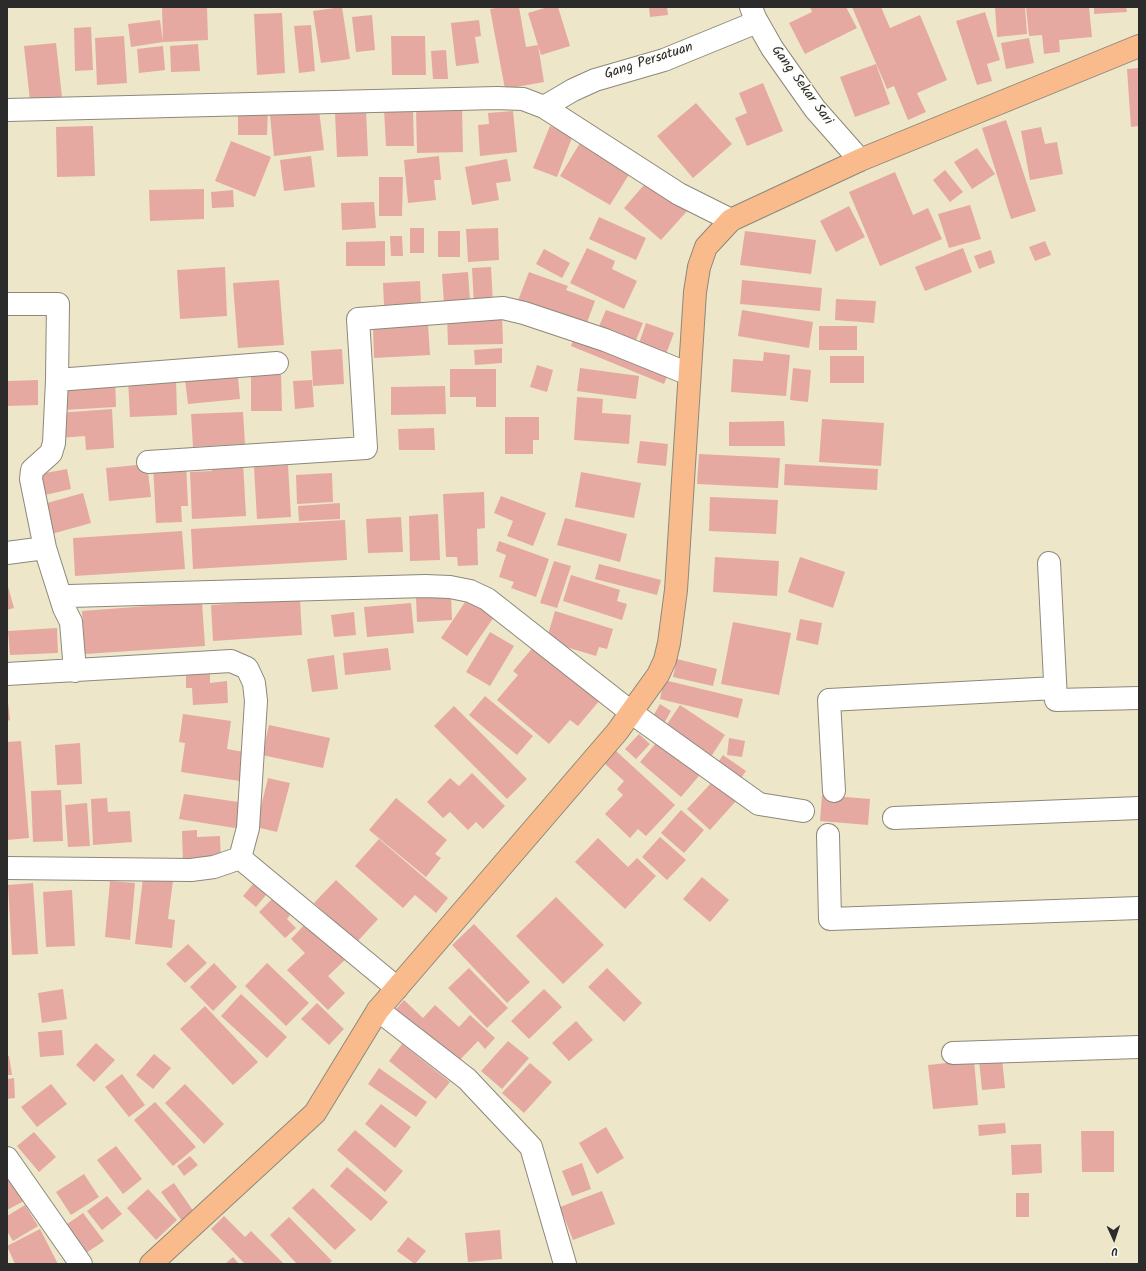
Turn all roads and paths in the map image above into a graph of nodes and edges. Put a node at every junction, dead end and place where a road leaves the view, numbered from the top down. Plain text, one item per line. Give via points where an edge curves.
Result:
1 (754, 14) edge
2 (1139, 46) edge
3 (544, 107) junction
4 (7, 110) edge
5 (860, 160) junction
6 (730, 220) junction
7 (7, 304) edge
8 (277, 363) dead end
9 (689, 374) junction
10 (57, 380) junction
11 (148, 462) dead end
12 (45, 548) junction
13 (7, 553) edge
14 (1049, 563) dead end
15 (69, 596) dead end
16 (75, 670) junction
17 (7, 674) edge
18 (1055, 688) junction
19 (1139, 698) edge
20 (632, 713) junction
21 (834, 791) dead end
22 (1139, 808) edge
23 (803, 811) dead end
24 (894, 818) dead end
25 (828, 835) dead end
26 (240, 858) junction
27 (7, 868) edge
28 (1139, 908) edge
29 (397, 988) junction
30 (378, 1010) junction
31 (1139, 1047) edge
32 (953, 1053) dead end
33 (7, 1158) edge
34 (81, 1264) edge
35 (151, 1264) edge
36 (565, 1264) edge

1 - 3 street, Gang Persatuan via 664,60 594,80
1 - 5 street, Gang Sekar Sari via 772,48 815,109
2 - 5 main road
3 - 4 street via 523,100 497,98
3 - 6 street via 679,194
5 - 6 main road
6 - 9 main road via 706,247 699,267
7 - 10 street via 58,304
8 - 10 street
9 - 11 street via 605,340 504,308 358,319 366,448
9 - 20 main road via 676,590 669,643 658,675
10 - 12 street via 54,443 51,453 32,470 31,479
12 - 13 street
12 - 16 street via 71,622
14 - 18 street
15 - 20 street via 425,586 470,590 487,600
16 - 17 street
16 - 26 street via 231,661 247,668 254,683 256,701 248,828
18 - 19 street via 1056,700
18 - 21 street via 829,700
20 - 23 street via 759,804
20 - 29 main road
22 - 24 street
25 - 28 street via 830,918
26 - 27 street via 214,867 192,870
26 - 29 street
29 - 30 main road
30 - 35 main road via 315,1113
30 - 36 street via 467,1079 531,1147
31 - 32 street
33 - 34 street

